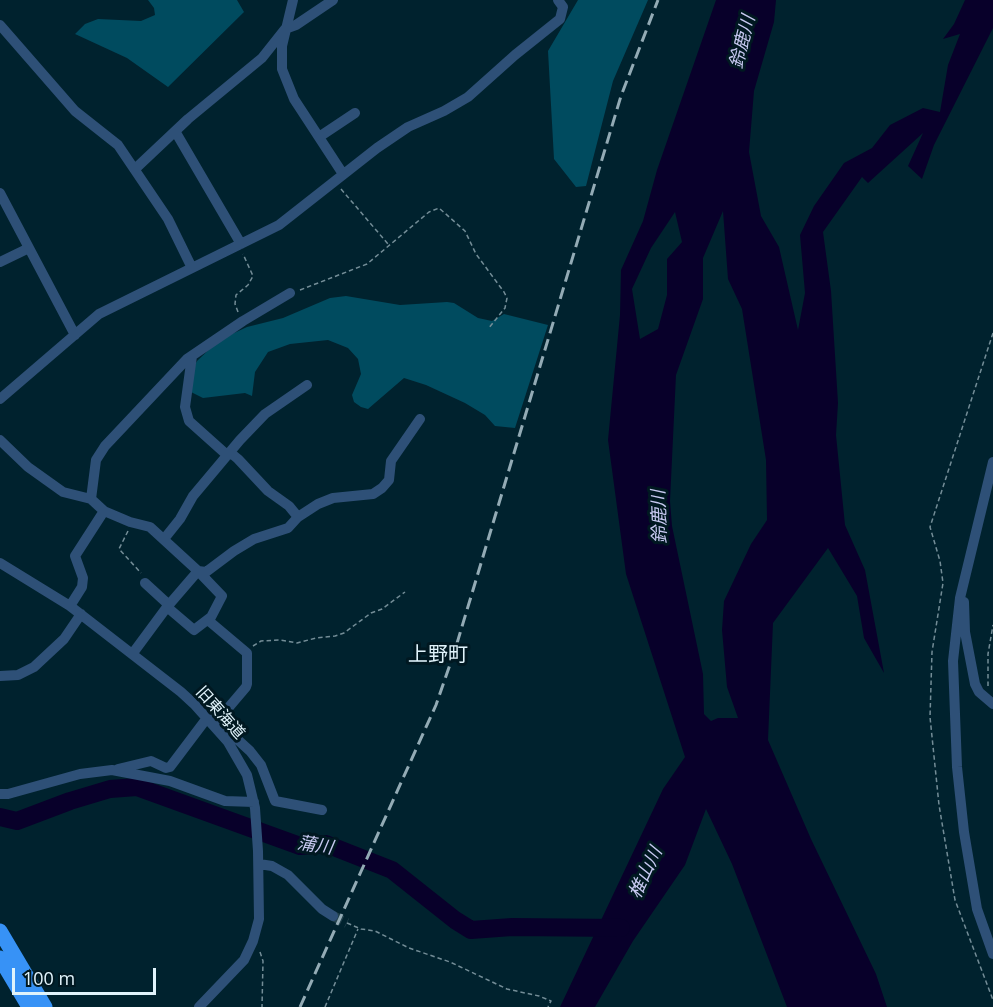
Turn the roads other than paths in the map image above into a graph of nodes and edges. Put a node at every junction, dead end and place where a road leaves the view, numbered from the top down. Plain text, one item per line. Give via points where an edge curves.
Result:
1 (293, 0) edge
2 (333, 0) edge
3 (564, 2) edge
4 (0, 25) edge
5 (285, 29) junction
6 (355, 113) dead end
7 (175, 131) junction
8 (319, 137) junction
9 (135, 169) junction
10 (339, 178) junction
11 (0, 193) edge
12 (240, 244) junction
13 (29, 248) junction
14 (0, 262) edge
15 (192, 268) junction
16 (290, 293) road end
17 (75, 336) junction
18 (192, 356) junction
19 (306, 385) dead end
20 (0, 399) edge
21 (420, 419) dead end
22 (0, 440) edge
23 (227, 455) junction
24 (993, 462) edge
25 (91, 500) junction
26 (104, 511) junction
27 (298, 518) junction
28 (164, 539) junction
29 (0, 562) edge
30 (198, 571) junction
31 (143, 579) road end
32 (960, 598) junction
33 (70, 606) junction
34 (168, 606) junction
35 (81, 615) junction
36 (211, 617) junction
37 (132, 653) junction
38 (0, 676) edge
39 (991, 703) edge
40 (213, 719) junction
41 (112, 770) junction
42 (0, 794) edge
43 (254, 805) junction
44 (322, 810) dead end
45 (259, 864) junction
46 (333, 916) tunnel mouth
47 (0, 931) edge
48 (993, 954) edge
49 (0, 958) edge
50 (29, 1007) edge
51 (45, 1007) edge
52 (199, 1007) edge

1 - 5 street
2 - 5 street
3 - 10 street via 560,19 468,97 408,127
4 - 9 street via 75,111 118,145
5 - 7 street via 262,58
5 - 8 street via 282,69 294,99
6 - 8 street
7 - 9 street
7 - 12 street
8 - 10 street
9 - 15 street via 168,219
10 - 12 street via 279,225
11 - 13 street
12 - 15 street
13 - 14 street
13 - 17 street
15 - 17 street via 99,314
16 - 18 street
17 - 20 street
18 - 23 street via 186,416
18 - 25 street via 105,446 96,460
19 - 23 street via 265,414
21 - 27 street via 391,461 388,480 382,488 366,496 333,498
22 - 25 street via 63,492
23 - 27 street via 238,459
23 - 28 street
24 - 32 street
25 - 26 street
26 - 28 street via 150,527
26 - 33 street via 75,556 83,578
27 - 30 street via 282,531 254,539 206,572
28 - 30 street
29 - 33 street, 旧東海道
30 - 34 street
30 - 36 street via 222,596
31 - 34 street
32 - 39 street via 965,603 965,632 975,684
32 - 48 street via 953,661 957,767 977,909
33 - 35 street, 旧東海道
34 - 36 street via 194,630
34 - 37 street
35 - 37 street, 旧東海道
35 - 38 street via 64,639 34,667 18,675
36 - 40 street via 209,621 247,653 246,687
37 - 40 street, 旧東海道
40 - 41 street via 170,767 151,761
40 - 43 street, 旧東海道 via 246,775
40 - 44 street via 261,765 275,801
41 - 42 street
41 - 43 street via 170,781 225,801
43 - 45 street, 旧東海道
45 - 46 street via 288,875
45 - 52 street, 旧東海道 via 259,919 253,941 244,960
47 - 51 highway
49 - 50 highway

